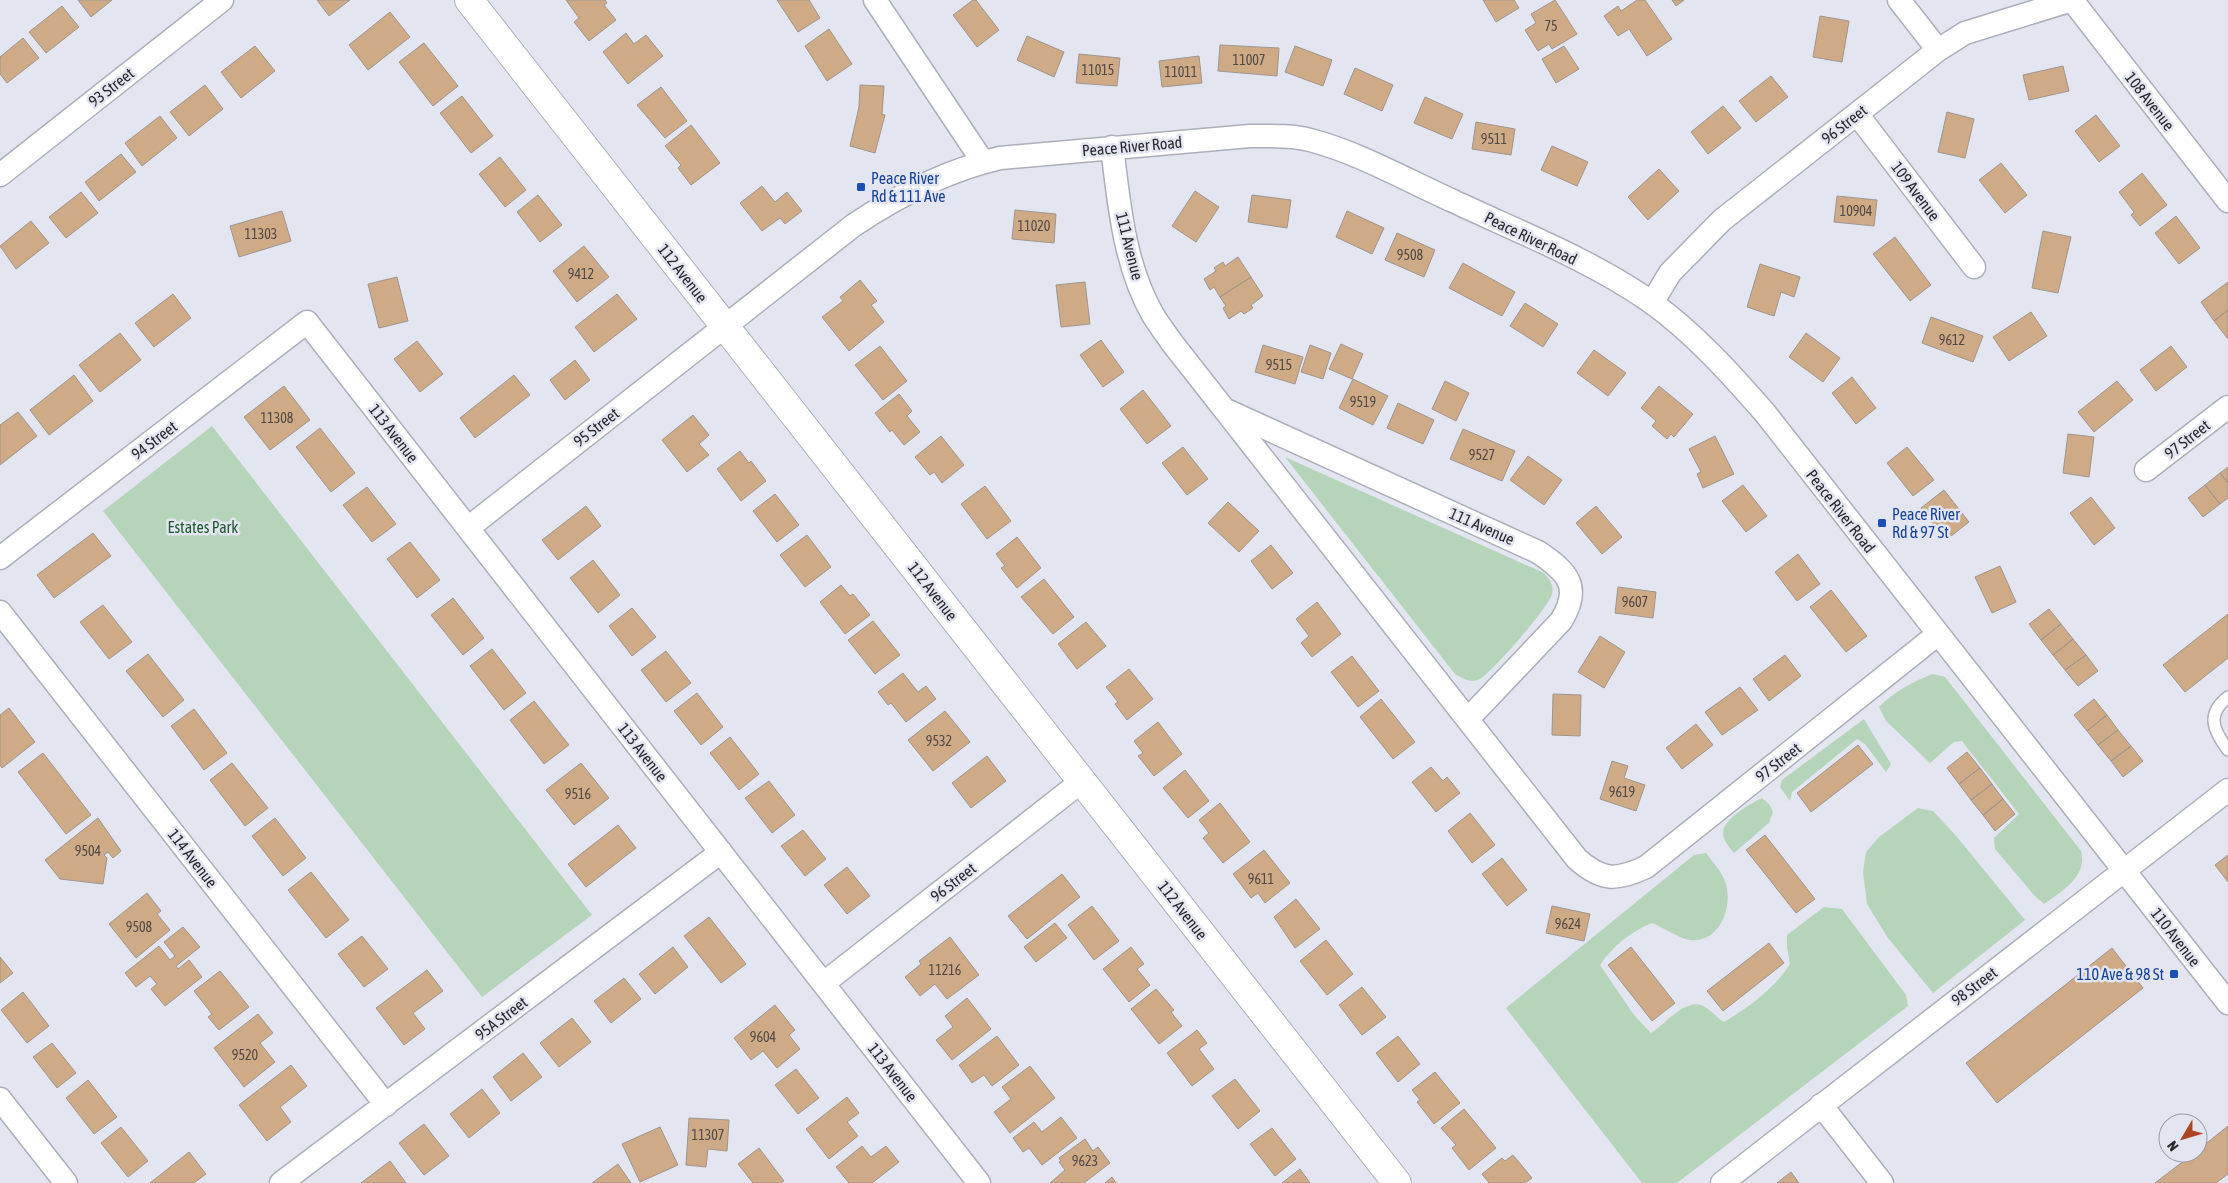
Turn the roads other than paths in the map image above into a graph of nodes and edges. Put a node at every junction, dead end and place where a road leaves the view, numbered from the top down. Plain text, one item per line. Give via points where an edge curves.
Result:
1 (222, 0) edge
2 (469, 0) edge
3 (875, 0) edge
4 (1899, 0) edge
5 (2072, 0) edge
6 (1938, 50) junction
7 (1857, 114) junction
8 (1112, 147) junction
9 (983, 162) junction
10 (0, 174) edge
11 (2228, 201) edge
12 (1974, 267) dead end
13 (1652, 303) junction
14 (307, 322) joint
15 (725, 326) junction
16 (2228, 407) edge
17 (1225, 410) junction
18 (2146, 470) dead end
19 (468, 528) junction
20 (0, 558) edge
21 (0, 612) edge
22 (1938, 634) junction
23 (2228, 697) edge
24 (1468, 719) junction
25 (2228, 750) edge
26 (1082, 781) junction
27 (2228, 790) edge
28 (721, 852) junction
29 (2124, 871) junction
30 (1612, 878) joint
31 (824, 983) junction
32 (2228, 1003) edge
33 (0, 1099) edge
34 (386, 1105) junction
35 (1821, 1105) junction
36 (66, 1183) edge
37 (280, 1183) edge
38 (979, 1183) edge
39 (1396, 1183) edge
40 (1722, 1183) edge
41 (1882, 1183) edge

1 - 10 street, 93 Street
2 - 15 street, 112 Avenue
3 - 9 street
4 - 6 street
5 - 6 street, 96 Street via 1965,33
5 - 11 street, 108 Avenue
6 - 7 street, 96 Street
7 - 12 street, 109 Avenue
7 - 13 street, 96 Street via 1705,236 1670,273
8 - 9 street, Peace River Road
8 - 13 street, Peace River Road via 1250,136 1309,139 1359,158 1559,250
8 - 17 street, 111 Avenue via 1120,208 1134,273 1153,315
9 - 15 street, Peace River Road via 944,176 879,208
13 - 22 street, Peace River Road via 1701,344 1752,399
14 - 19 street, 113 Avenue
14 - 20 street, 94 Street
15 - 19 street, 95 Street
15 - 26 street, 112 Avenue
16 - 18 street, 97 Street
17 - 24 street, 111 Avenue
17 - 24 street, 111 Avenue via 1538,552 1559,566 1569,579 1572,597 1561,622
19 - 28 street, 113 Avenue
21 - 34 street, 114 Avenue
22 - 29 street, Peace River Road
22 - 30 street, 97 Street via 1646,867
23 - 25 lane via 2218,705 2214,718 2215,730
24 - 30 street, 111 Avenue via 1577,859 1592,872
26 - 31 street, 96 Street
26 - 39 street, 112 Avenue
27 - 29 street, 98 Street
28 - 31 street, 113 Avenue
28 - 34 street, 95A Street
29 - 32 street, 110 Avenue
29 - 35 street, 98 Street
31 - 38 street, 113 Avenue
33 - 36 street
34 - 37 street, 95A Street
35 - 40 street, 98 Street
35 - 41 street

